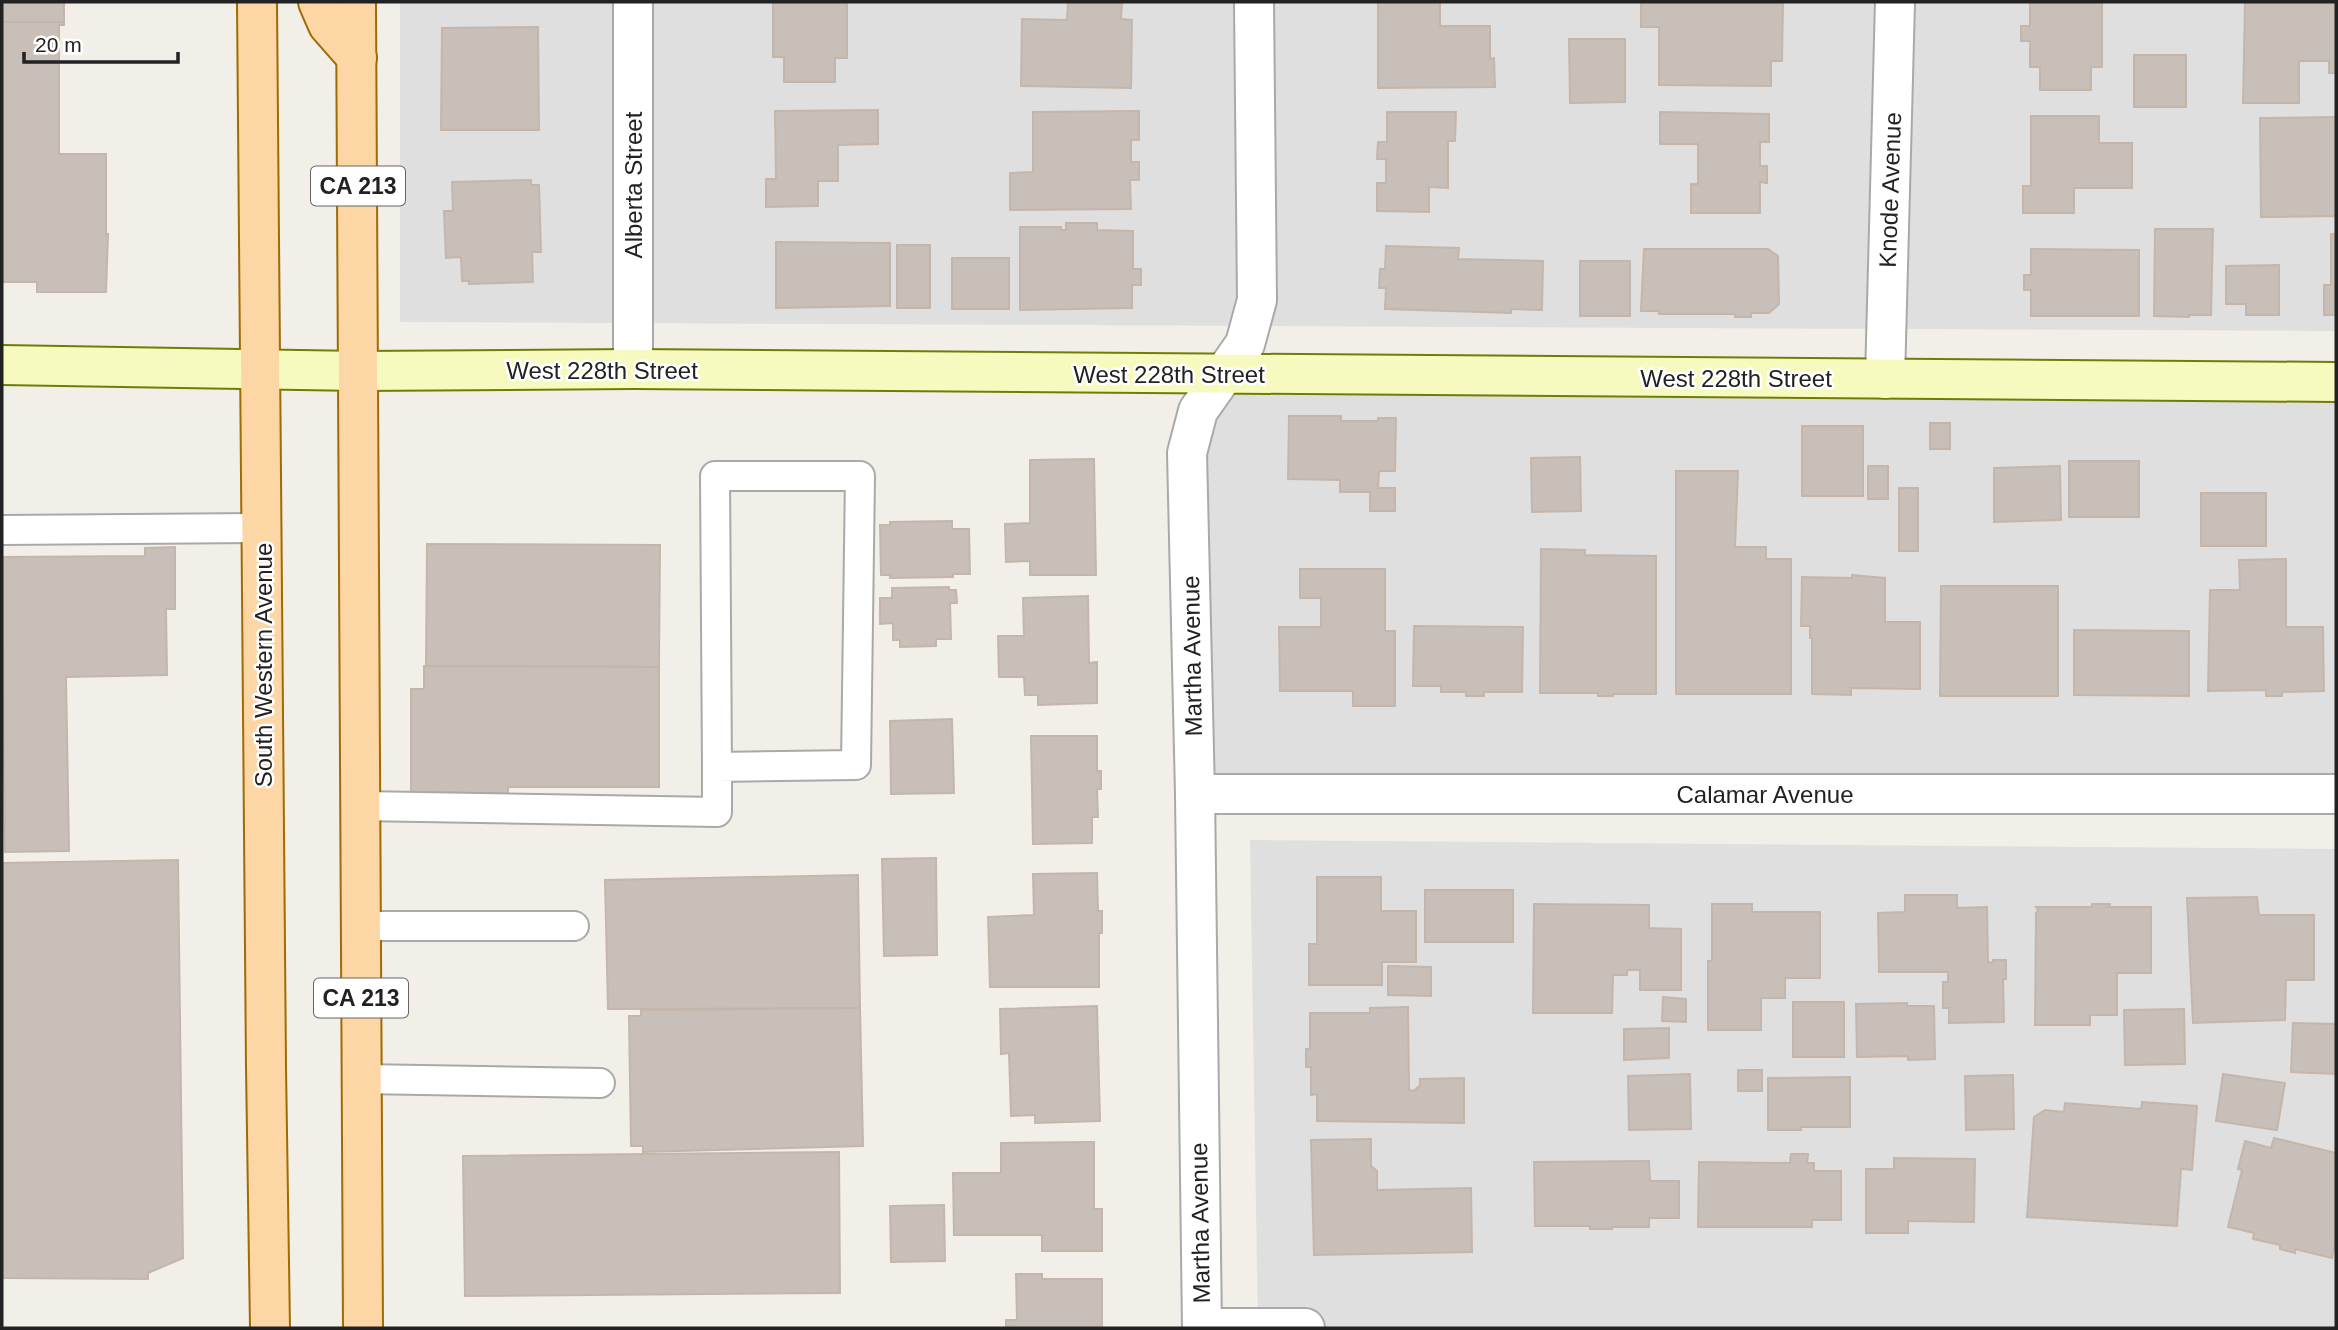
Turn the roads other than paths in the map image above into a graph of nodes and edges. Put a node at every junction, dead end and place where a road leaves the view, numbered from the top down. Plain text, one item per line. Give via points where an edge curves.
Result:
1 (257, 2) edge
2 (318, 2) edge
3 (356, 2) edge
4 (633, 2) edge
5 (1254, 2) edge
6 (1895, 2) edge
7 (357, 58) junction
8 (2, 365) edge
9 (261, 368) junction
10 (634, 369) junction
11 (360, 371) junction
12 (1223, 374) junction
13 (1885, 379) junction
14 (2336, 382) edge
15 (262, 528) junction
16 (2, 530) edge
17 (717, 767) junction
18 (1195, 794) junction
19 (2336, 794) edge
20 (360, 806) junction
21 (361, 926) junction
22 (574, 926) dead end
23 (362, 1079) junction
24 (600, 1083) dead end
25 (270, 1328) edge
26 (363, 1328) edge
27 (1202, 1328) edge
28 (1305, 1328) edge

1 - 9 main road, South Western Avenue
2 - 7 main road via 328,25
3 - 7 main road, CA 213
4 - 10 street, Alberta Street
5 - 12 street, Martha Avenue via 1257,300 1245,344
6 - 13 street, Knode Avenue
7 - 11 main road, CA 213
8 - 9 street, West 228th Street
9 - 11 street, West 228th Street
9 - 15 main road, South Western Avenue
10 - 11 street, West 228th Street
10 - 12 street, West 228th Street
11 - 20 main road, CA 213
12 - 13 street, West 228th Street
12 - 18 street, Martha Avenue via 1198,411 1187,453
13 - 14 street, West 228th Street
15 - 16 lane
15 - 25 main road, South Western Avenue
17 - 17 lane via 715,476 860,476 856,765
17 - 20 lane via 717,811
18 - 19 street, Calamar Avenue
18 - 27 street, Martha Avenue
20 - 21 main road, CA 213
21 - 22 lane
21 - 23 main road, CA 213
23 - 24 lane
23 - 26 main road, CA 213
27 - 28 street

